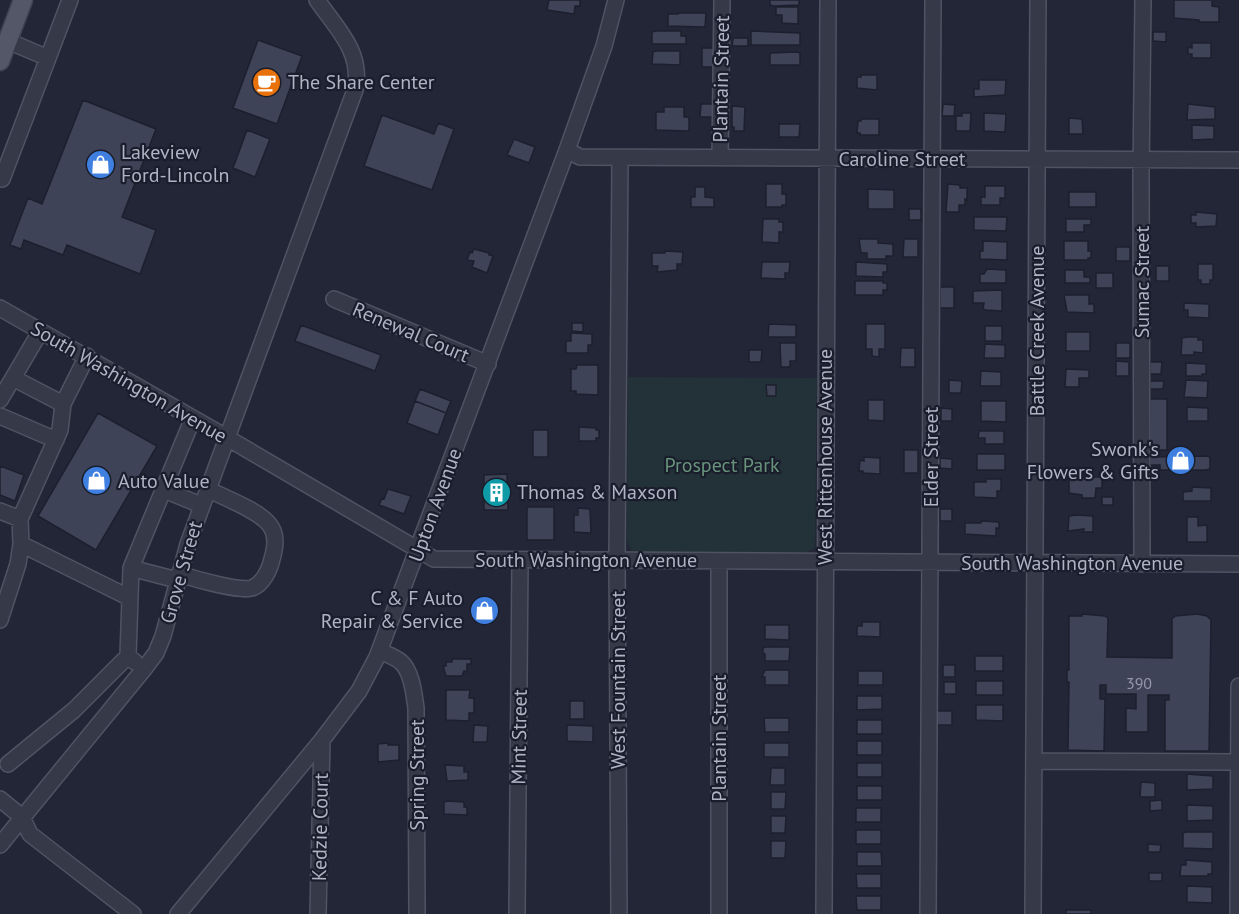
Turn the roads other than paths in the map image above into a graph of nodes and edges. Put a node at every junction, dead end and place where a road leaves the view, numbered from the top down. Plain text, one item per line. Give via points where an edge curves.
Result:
1 (23, 0) edge
2 (70, 0) edge
3 (317, 0) edge
4 (616, 0) edge
5 (722, 0) edge
6 (828, 0) edge
7 (933, 0) edge
8 (1038, 0) edge
9 (1143, 0) edge
10 (8, 41) junction
11 (48, 58) junction
12 (0, 61) edge
13 (567, 150) junction
14 (621, 158) junction
15 (720, 158) junction
16 (827, 158) junction
17 (932, 159) junction
18 (1038, 159) junction
19 (1142, 159) junction
20 (1239, 160) edge
21 (0, 178) edge
22 (334, 299) dead end
23 (0, 308) edge
24 (40, 332) junction
25 (87, 356) junction
26 (488, 364) junction
27 (13, 378) junction
28 (0, 400) edge
29 (63, 404) junction
30 (0, 416) edge
31 (193, 418) junction
32 (226, 437) junction
33 (56, 440) junction
34 (164, 489) junction
35 (207, 489) junction
36 (201, 505) junction
37 (0, 511) edge
38 (20, 519) junction
39 (21, 544) junction
40 (419, 550) junction
41 (520, 560) junction
42 (618, 561) junction
43 (719, 561) junction
44 (825, 562) junction
45 (931, 562) junction
46 (1035, 563) junction
47 (1142, 564) junction
48 (1239, 564) edge
49 (131, 568) junction
50 (178, 577) junction
51 (130, 598) junction
52 (0, 620) edge
53 (380, 651) junction
54 (128, 656) junction
55 (144, 669) junction
56 (1239, 686) edge
57 (322, 740) junction
58 (1034, 761) junction
59 (1239, 762) edge
60 (3, 766) edge
61 (0, 799) edge
62 (22, 817) junction
63 (0, 845) edge
64 (133, 914) edge
65 (178, 914) edge
66 (318, 914) edge
67 (417, 914) edge
68 (517, 914) edge
69 (619, 914) edge
70 (719, 914) edge
71 (824, 914) edge
72 (928, 914) edge
73 (1033, 914) edge
74 (1238, 914) edge

1 - 10 main road
2 - 11 street
3 - 32 street, Grove Street via 354,56 354,90
4 - 13 street, Upton Avenue
5 - 15 street, Plantain Street
6 - 16 street, West Rittenhouse Avenue
7 - 17 street, Elder Street
8 - 18 street, Battle Creek Avenue
9 - 19 street, Sumac Street
10 - 11 street
10 - 12 main road
11 - 21 street
13 - 14 street, Caroline Street via 580,157
13 - 26 street, Upton Avenue
14 - 15 street, Caroline Street
14 - 42 street, West Fountain Street
15 - 16 street, Caroline Street
16 - 17 street, Caroline Street
16 - 44 street, West Rittenhouse Avenue
17 - 18 street, Caroline Street
17 - 45 street, Elder Street
18 - 19 street, Caroline Street
18 - 46 street, Battle Creek Avenue
19 - 20 street, Caroline Street
19 - 47 street, Sumac Street
22 - 26 street, Renewal Court
23 - 24 street, South Washington Avenue
24 - 25 street, South Washington Avenue
24 - 27 street
25 - 29 street
25 - 31 street, South Washington Avenue
26 - 40 street, Upton Avenue
27 - 28 street
27 - 29 street
29 - 33 street
30 - 33 street
31 - 32 street, South Washington Avenue
31 - 34 street
32 - 35 street, Grove Street
32 - 40 street, South Washington Avenue
33 - 38 street
34 - 36 street
34 - 49 street
35 - 36 street, Grove Street
35 - 50 street via 271,526 275,550 270,567 252,588
36 - 50 street, Grove Street
37 - 38 street
38 - 39 street
39 - 51 street
39 - 52 street
40 - 41 street, South Washington Avenue via 434,559
40 - 53 street, Upton Avenue
41 - 42 street, South Washington Avenue
41 - 68 street, Mint Street
42 - 43 street, South Washington Avenue
42 - 69 street, West Fountain Street
43 - 44 street, South Washington Avenue
43 - 70 street, Plantain Street
44 - 45 street, South Washington Avenue
44 - 71 street, West Rittenhouse Avenue
45 - 46 street, South Washington Avenue
45 - 72 street, Elder Street
46 - 47 street, South Washington Avenue
46 - 58 street, Battle Creek Avenue
47 - 48 street, South Washington Avenue
49 - 50 street
49 - 51 street
50 - 55 street, Grove Street via 163,636
51 - 54 street
53 - 57 street, Upton Avenue via 358,691
53 - 67 street, Spring Street via 404,667 416,708
54 - 55 street
54 - 60 street via 74,710
55 - 62 street, Grove Street
56 - 59 street
57 - 65 street, Upton Avenue
57 - 66 street, Kedzie Court
58 - 59 street
58 - 73 street, Battle Creek Avenue
59 - 74 street
61 - 62 street
62 - 63 street, Grove Street
62 - 64 street via 30,834

